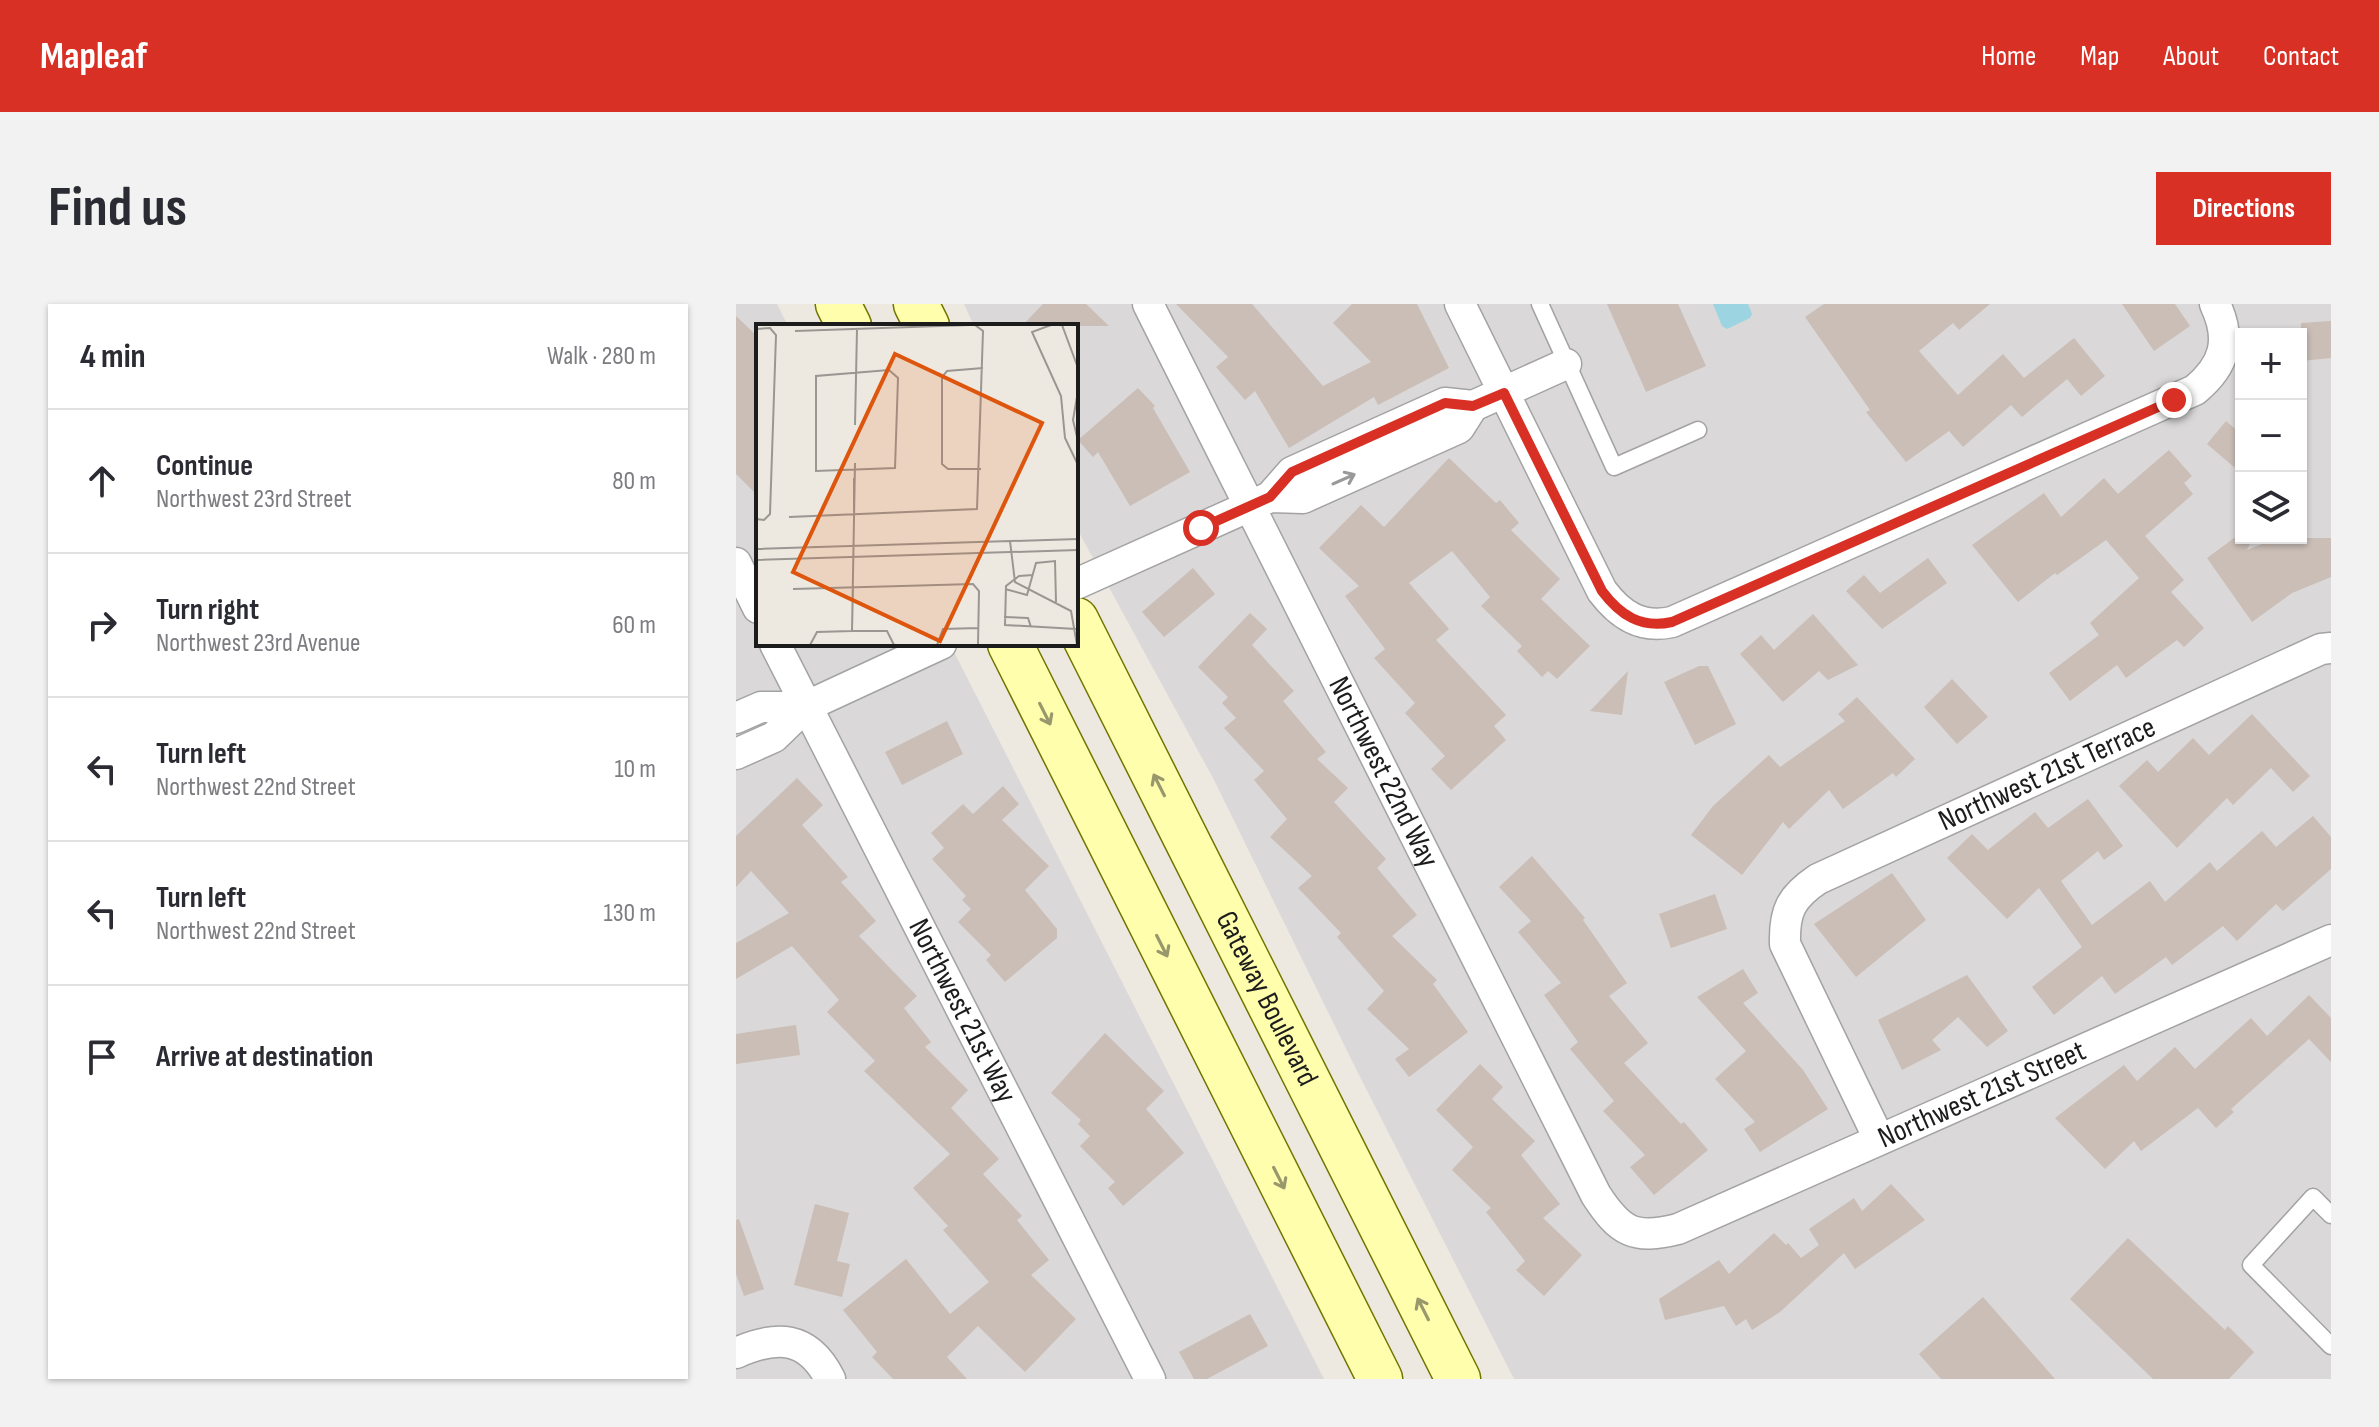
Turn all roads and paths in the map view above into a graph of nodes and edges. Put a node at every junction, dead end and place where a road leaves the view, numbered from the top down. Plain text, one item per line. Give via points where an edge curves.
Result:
1 (838, 304) edge
2 (916, 304) edge
3 (1148, 304) edge
4 (1460, 304) edge
5 (1540, 304) edge
6 (2215, 304) edge
7 (848, 324) edge
8 (926, 324) edge
9 (1566, 364) junction
10 (1504, 393) junction
11 (1698, 430) dead end
12 (1260, 502) junction
13 (736, 563) edge
14 (1078, 583) edge
15 (756, 604) edge
16 (1078, 624) edge
17 (776, 646) edge
18 (937, 646) edge
19 (1011, 646) edge
20 (2331, 648) edge
21 (805, 707) junction
22 (736, 718) edge
23 (736, 754) edge
24 (2331, 940) edge
25 (1879, 1139) junction
26 (2331, 1215) edge
27 (1630, 1232) joint
28 (2331, 1346) edge
29 (736, 1353) edge
30 (822, 1368) edge
31 (1150, 1379) edge
32 (1380, 1379) edge
33 (1458, 1379) edge

1 - 7 main road
2 - 8 main road
3 - 12 street, Northwest 22nd Way
4 - 10 street
5 - 9 lane
6 - 10 street via 2224,333 2221,363 2195,390 1659,625 1643,624 1615,608 1602,591
9 - 10 street
9 - 11 lane via 1614,467
10 - 12 street via 1473,406 1459,428 1303,498
12 - 14 street
12 - 27 street, Northwest 22nd Way via 1596,1195 1612,1220
13 - 15 street
33 -> 16 main road, Gateway Boulevard
17 - 21 street, Northwest 21st Way
18 - 21 street
19 -> 32 main road
20 - 25 street, Northwest 21st Terrace via 1802,889 1790,905 1785,944
21 - 22 street via 761,707
21 - 23 street via 774,737
21 - 31 street, Northwest 21st Way
24 - 25 street, Northwest 21st Street
25 - 27 street, Northwest 21st Street via 1678,1229 1653,1235
26 - 28 lane via 2313,1197 2251,1265
29 - 30 street via 761,1342 780,1341 799,1346

